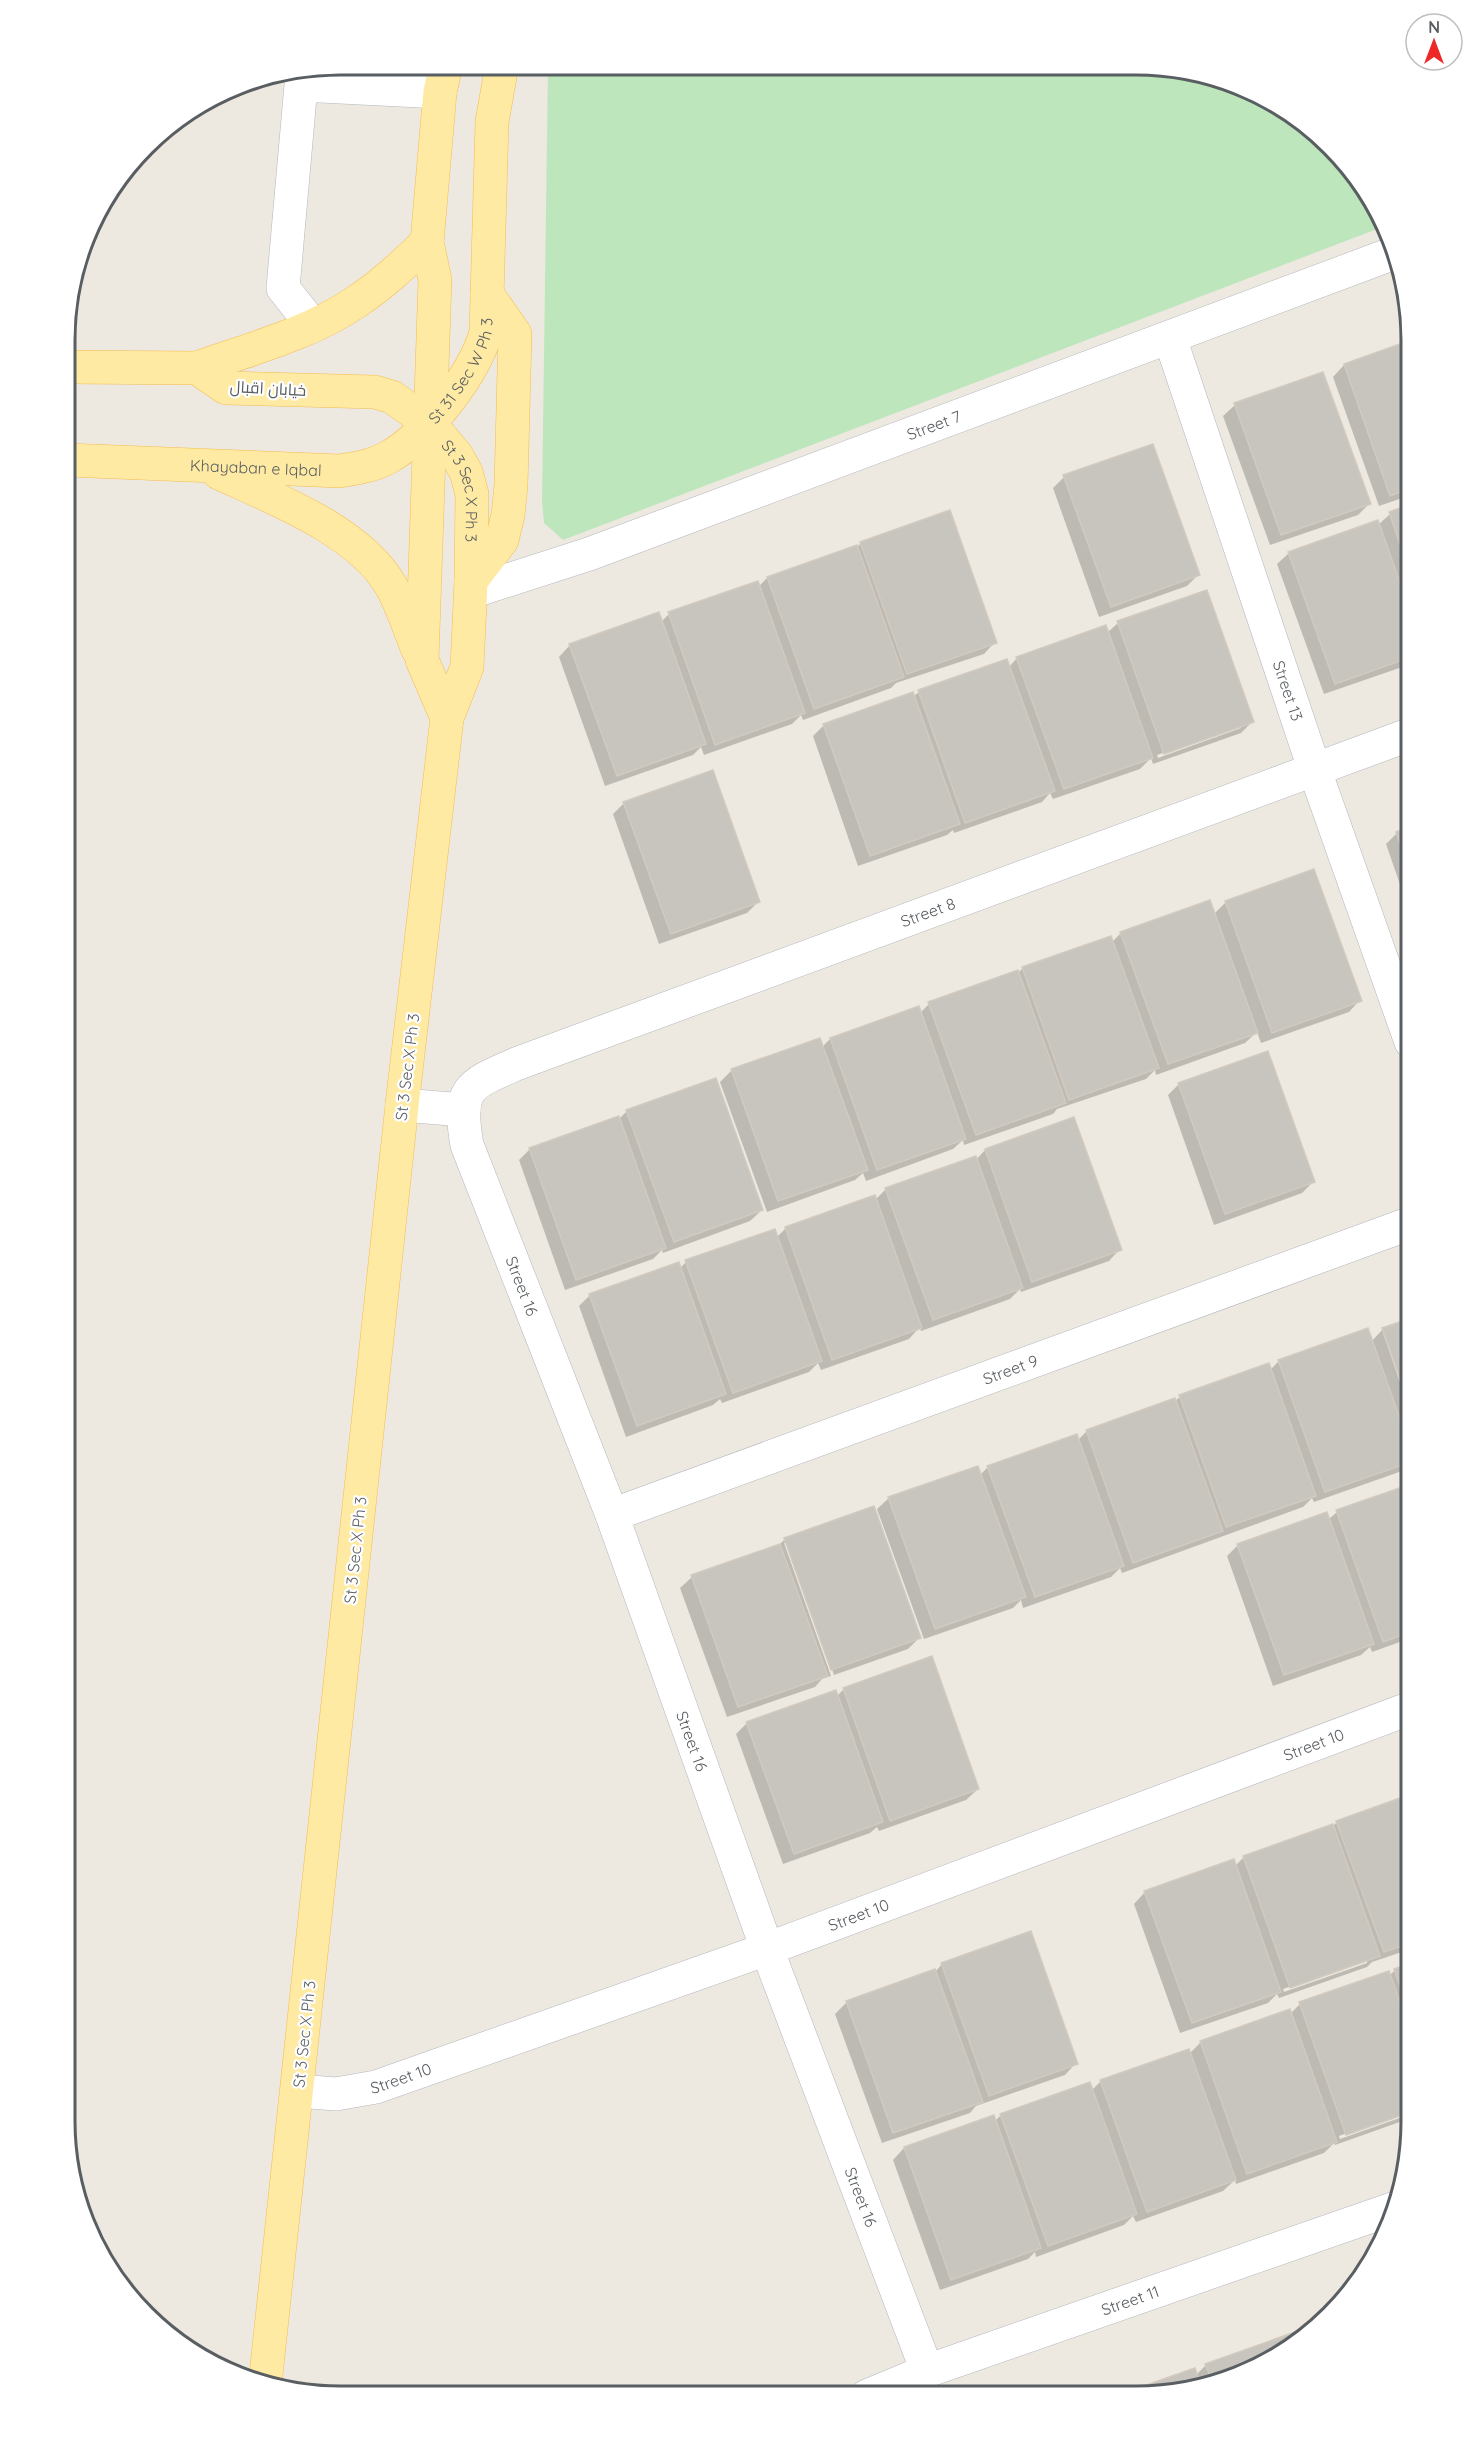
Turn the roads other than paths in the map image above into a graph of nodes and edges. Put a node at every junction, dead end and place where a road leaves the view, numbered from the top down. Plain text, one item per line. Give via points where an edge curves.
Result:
1 (500, 75) edge
2 (431, 78) edge
3 (295, 80) edge
4 (427, 242) junction
5 (1387, 256) edge
6 (487, 294) junction
7 (313, 326) junction
8 (1170, 338) junction
9 (75, 367) edge
10 (197, 368) junction
11 (430, 424) junction
12 (75, 460) edge
13 (201, 465) junction
14 (471, 587) junction
15 (422, 660) junction
16 (447, 718) junction
17 (1401, 738) edge
18 (1315, 771) junction
19 (1401, 1014) edge
20 (402, 1105) junction
21 (464, 1110) junction
22 (1401, 1227) edge
23 (612, 1515) junction
24 (1401, 1712) edge
25 (767, 1949) junction
26 (298, 2091) junction
27 (1385, 2212) edge
28 (927, 2371) junction
29 (266, 2375) edge
30 (891, 2386) edge

1 - 6 main road, St 31 Sec W Ph 3 via 492,123
2 - 3 street
2 - 4 main road, St 31 Sec W Ph 3
3 - 7 street via 282,288
4 - 7 main road via 389,278
4 - 11 main road, St 31 Sec W Ph 3 via 435,280
5 - 8 street, Street 7
6 - 11 main road, St 31 Sec W Ph 3 via 486,332 479,353
6 - 14 main road via 515,334 511,485 502,540
7 - 10 main road
8 - 14 street, Street 7 via 589,554
8 - 18 street, Street 13
9 - 10 main road
10 - 11 main road, خیابان اقبال via 226,388 375,392 392,397
11 - 13 main road, Khayaban e Iqbal via 390,456 365,467 310,471
11 - 14 main road, St 3 Sec X Ph 3 via 457,456 472,494
11 - 15 main road, St 3 Sec X Ph 3
12 - 13 main road, Khayaban e Iqbal
13 - 15 main road via 295,508 356,546 391,585
14 - 16 main road, St 3 Sec X Ph 3 via 467,667
15 - 16 main road, St 3 Sec X Ph 3
16 - 20 main road, St 3 Sec X Ph 3
17 - 18 street, Street 8
18 - 19 street, Street 13
18 - 21 street, Street 8 via 516,1064 475,1083 467,1094
20 - 21 street
20 - 26 main road, St 3 Sec X Ph 3
21 - 23 street, Street 16 via 467,1145
22 - 23 street, Street 9
23 - 25 street, Street 16
24 - 25 street, Street 10
25 - 26 street, Street 10 via 376,2087 336,2094
25 - 28 street, Street 16
26 - 29 main road, St 3 Sec X Ph 3
27 - 28 street, Street 11
28 - 30 street, Street 11

